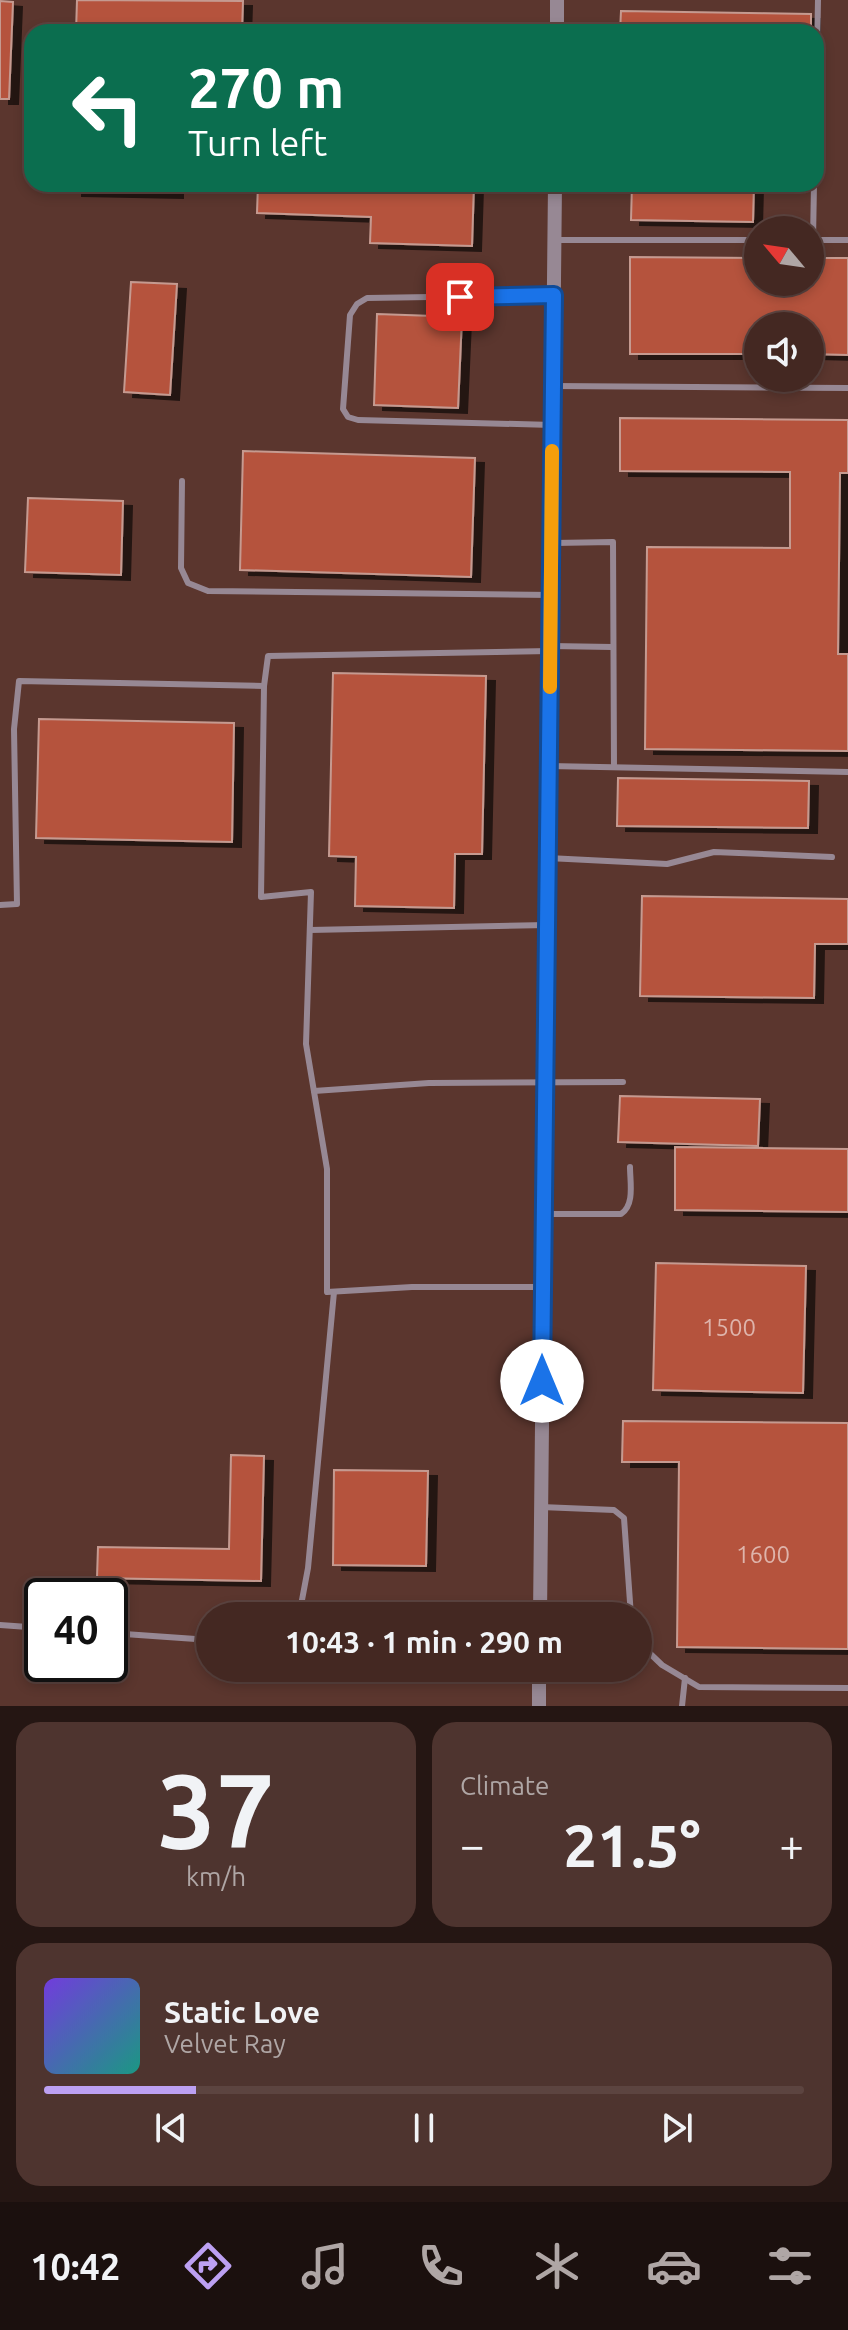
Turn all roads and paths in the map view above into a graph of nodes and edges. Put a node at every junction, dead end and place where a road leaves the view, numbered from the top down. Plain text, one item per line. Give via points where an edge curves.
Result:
1 (557, 0) edge
2 (818, 0) edge
3 (557, 24) edge
4 (818, 24) edge
5 (555, 192) edge
6 (814, 192) edge
7 (813, 216) edge
8 (554, 240) junction
9 (744, 240) edge
10 (824, 240) edge
11 (848, 240) edge
12 (554, 295) junction
13 (553, 386) junction
14 (848, 388) edge
15 (553, 425) junction
16 (182, 481) dead end
17 (552, 543) junction
18 (551, 595) junction
19 (612, 647) junction
20 (550, 649) junction
21 (264, 686) junction
22 (549, 766) junction
23 (614, 767) junction
24 (848, 772) edge
25 (832, 857) dead end
26 (548, 858) junction
27 (0, 905) edge
28 (547, 925) junction
29 (310, 930) junction
30 (546, 1081) junction
31 (623, 1082) dead end
32 (314, 1091) junction
33 (630, 1167) dead end
34 (544, 1214) junction
35 (543, 1287) junction
36 (334, 1292) junction
37 (541, 1507) junction
38 (302, 1602) edge
39 (540, 1602) edge
40 (630, 1602) edge
41 (0, 1625) edge
42 (24, 1627) edge
43 (128, 1634) edge
44 (196, 1639) edge
45 (652, 1655) edge
46 (685, 1678) junction
47 (539, 1682) edge
48 (848, 1688) edge
49 (539, 1706) edge
50 (682, 1706) edge

1 - 3 street
2 - 4 lane
5 - 8 street
6 - 7 lane
8 - 9 lane
8 - 12 street
10 - 11 lane
12 - 13 street
12 - 15 lane via 367,298 350,315 343,409 358,420
13 - 14 lane
13 - 15 street
15 - 17 street
16 - 18 lane via 181,568 188,583 208,591
17 - 18 street
17 - 19 lane via 613,542
18 - 20 street
19 - 20 lane
19 - 23 lane
20 - 21 lane via 268,656
20 - 22 street
21 - 27 lane via 19,681 14,729 17,904
21 - 29 lane via 261,897 311,892
22 - 23 lane
22 - 26 street
23 - 24 lane
25 - 26 lane via 714,852 667,864
26 - 28 street
28 - 29 lane
28 - 30 street
29 - 32 lane via 306,1044
30 - 31 lane
30 - 32 lane
30 - 34 street
32 - 36 lane via 327,1169 327,1292
33 - 34 lane via 630,1204 621,1214
34 - 35 street
35 - 36 lane
35 - 37 street
36 - 38 lane
37 - 39 street
37 - 40 lane via 614,1510 624,1518
41 - 42 lane
43 - 44 lane
45 - 46 lane
46 - 48 lane via 699,1687
46 - 50 lane
47 - 49 street

